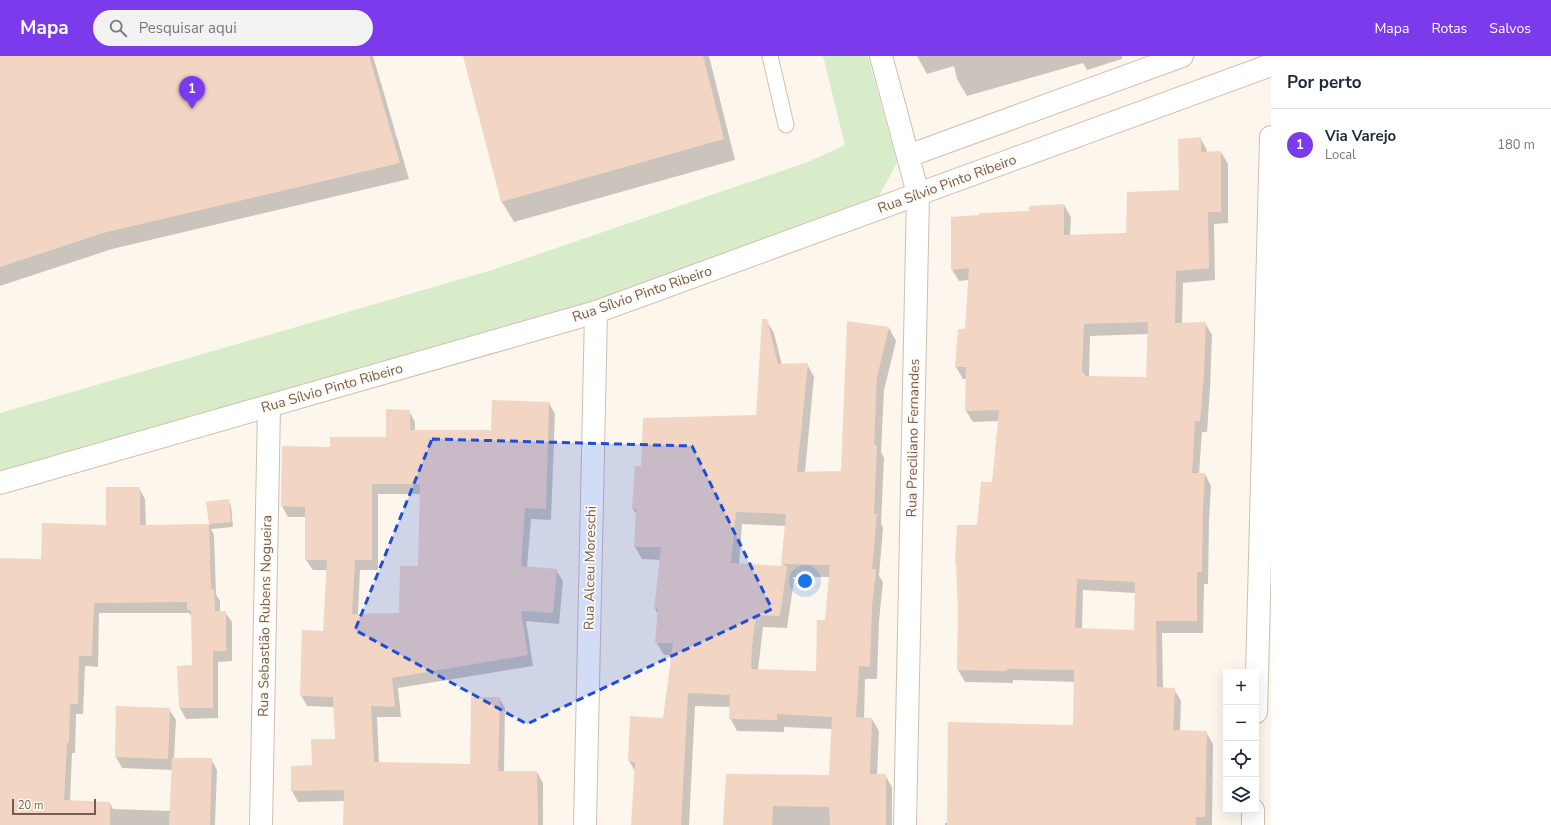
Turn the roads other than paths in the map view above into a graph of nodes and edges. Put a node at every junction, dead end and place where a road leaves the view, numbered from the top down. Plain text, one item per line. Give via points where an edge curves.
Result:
1 (770, 56) edge
2 (881, 56) edge
3 (1182, 56) edge
4 (1271, 65) edge
5 (786, 125) dead end
6 (1271, 137) edge
7 (908, 156) junction
8 (918, 194) junction
9 (596, 312) junction
10 (269, 406) junction
11 (0, 483) edge
12 (1256, 705) edge
13 (1253, 813) edge
14 (260, 825) edge
15 (585, 825) edge
16 (905, 825) edge
17 (1253, 825) edge

1 - 5 lane
2 - 7 street, Rua Preciliano Fernandes
3 - 7 street
4 - 8 street, Rua Sílvio Pinto Ribeiro
6 - 12 street
7 - 8 street, Rua Preciliano Fernandes
8 - 9 street, Rua Sílvio Pinto Ribeiro
8 - 16 street, Rua Preciliano Fernandes
9 - 10 street, Rua Sílvio Pinto Ribeiro
9 - 15 street, Rua Alceu Moreschi
10 - 11 street, Rua Sílvio Pinto Ribeiro
10 - 14 street, Rua Sebastião Rubens Nogueira
13 - 17 street

